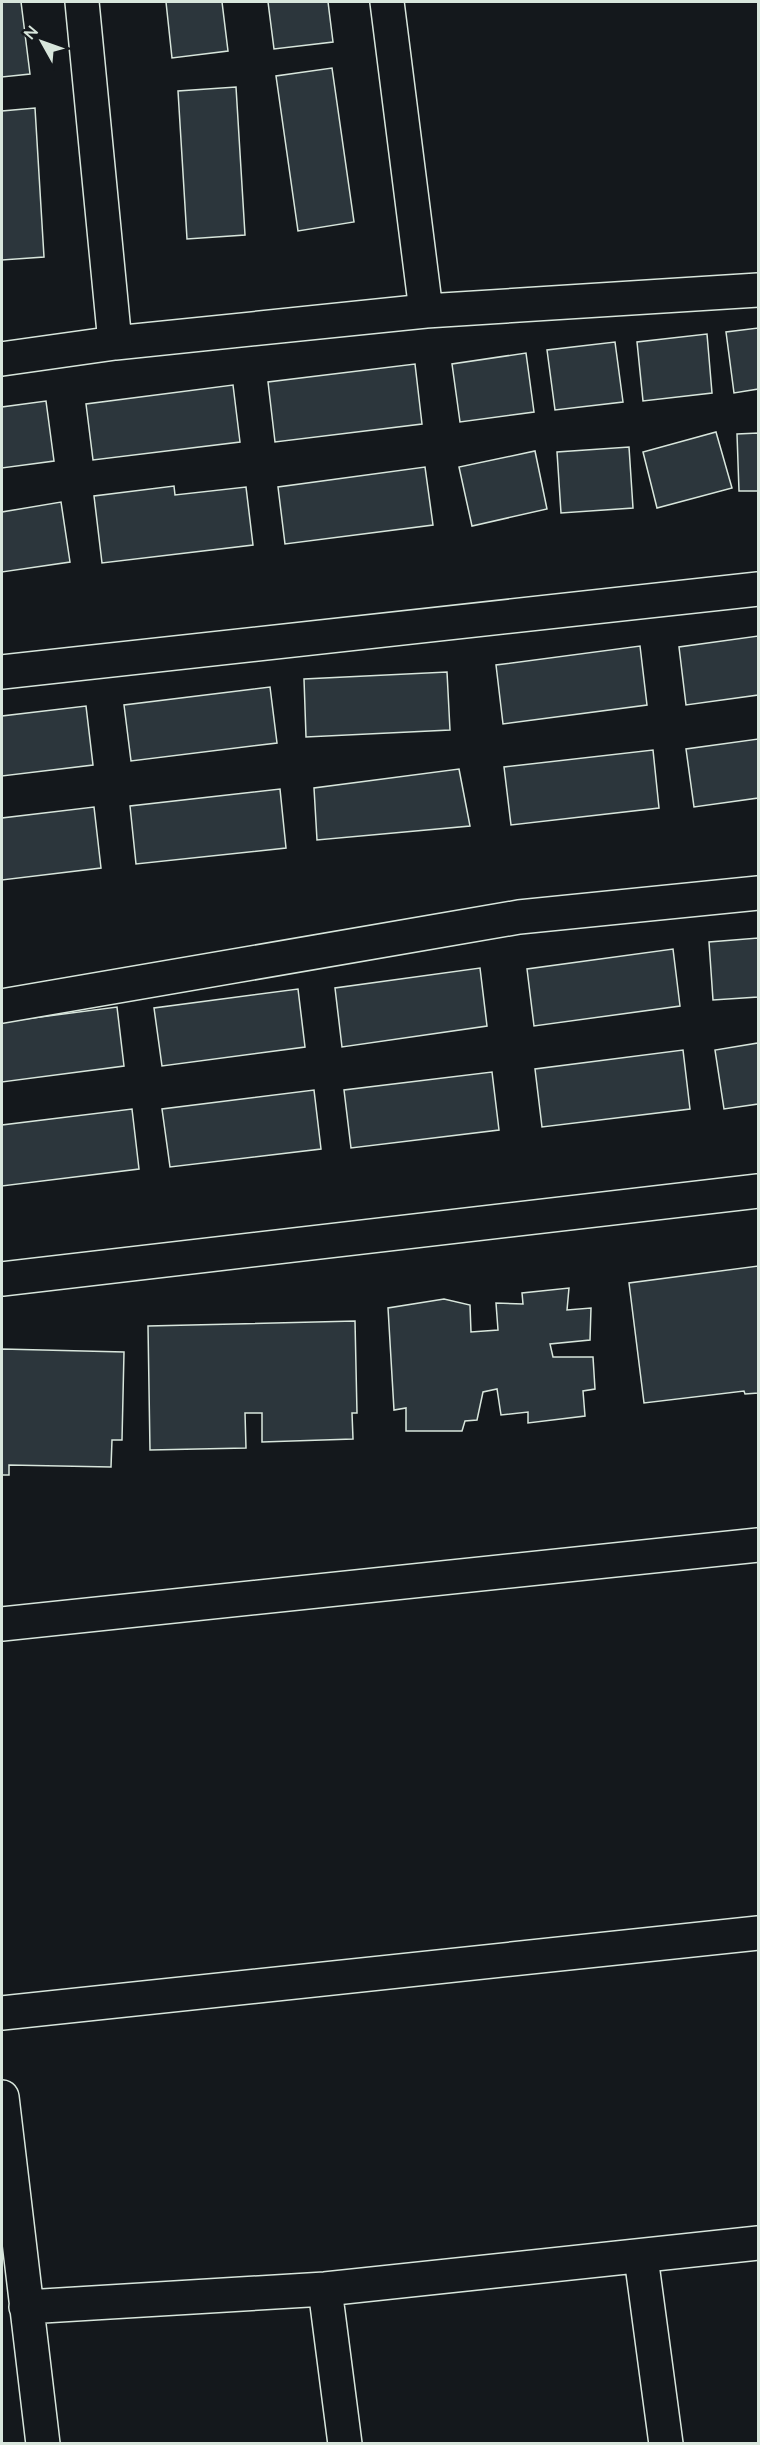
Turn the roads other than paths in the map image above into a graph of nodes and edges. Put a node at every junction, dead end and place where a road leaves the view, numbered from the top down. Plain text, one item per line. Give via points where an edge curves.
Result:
1 (82, 2) edge
2 (387, 2) edge
3 (759, 290) edge
4 (426, 311) junction
5 (115, 343) junction
6 (2, 359) edge
7 (759, 589) edge
8 (2, 672) edge
9 (759, 893) edge
10 (2, 1006) edge
11 (759, 1191) edge
12 (2, 1279) edge
13 (759, 1545) edge
14 (2, 1624) edge
15 (759, 1933) edge
16 (2, 2013) edge
17 (2, 2097) edge
18 (759, 2243) edge
19 (641, 2257) junction
20 (325, 2289) junction
21 (26, 2307) junction
22 (43, 2444) edge
23 (345, 2444) edge
24 (666, 2444) edge

1 - 5 street
2 - 4 street
3 - 4 street
4 - 5 street
5 - 6 street
7 - 8 street
9 - 10 street via 519,916
11 - 12 street
13 - 14 street
15 - 16 street
17 - 21 street
18 - 19 street
19 - 20 street
19 - 24 street
20 - 21 street
20 - 23 street
21 - 22 street

